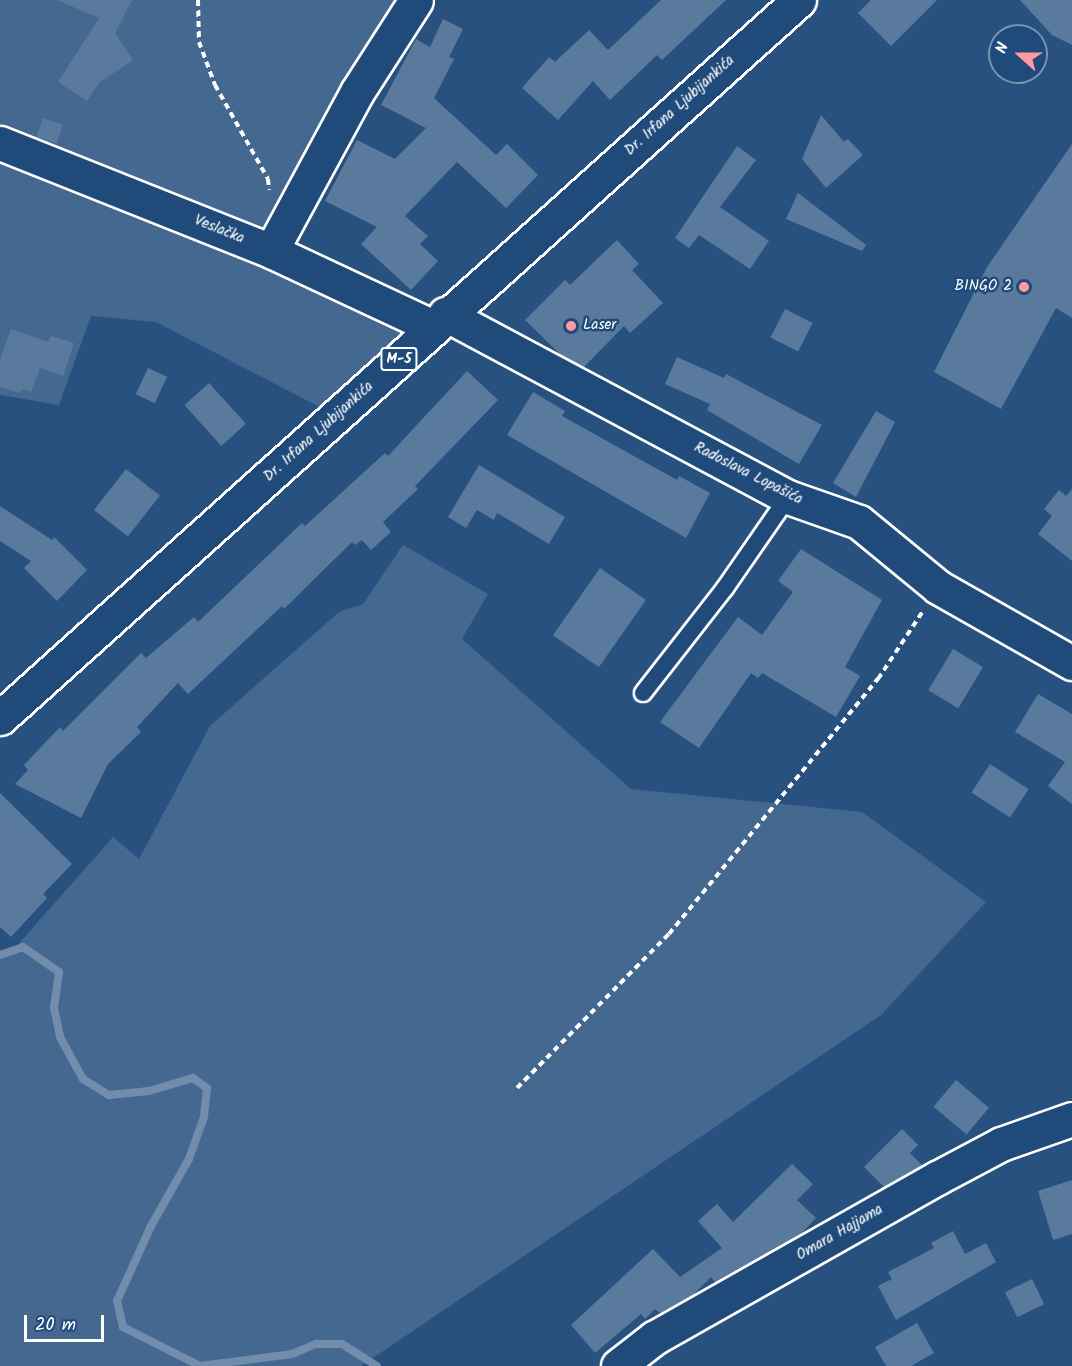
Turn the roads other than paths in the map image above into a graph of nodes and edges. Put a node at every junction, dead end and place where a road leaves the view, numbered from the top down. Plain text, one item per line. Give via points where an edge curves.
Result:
1 (416, 0) edge
2 (799, 0) edge
3 (0, 143) edge
4 (271, 251) junction
5 (439, 320) junction
6 (788, 497) junction
7 (1072, 663) edge
8 (643, 693) dead end
9 (0, 718) edge
10 (1072, 1119) edge
11 (618, 1366) edge

1 - 4 street via 357,93
2 - 5 street, Dr. Irfana Ljubijankića / M-5
3 - 4 street, Veslačka
4 - 5 street, Veslačka
5 - 6 street, Radoslava Lopašića
5 - 9 street, Dr. Irfana Ljubijankića / M-5
6 - 7 street, Radoslava Lopašića via 859,522 938,587
6 - 8 lane via 725,588
10 - 11 street, Omara Hajjama via 1001,1144 956,1168 654,1338

